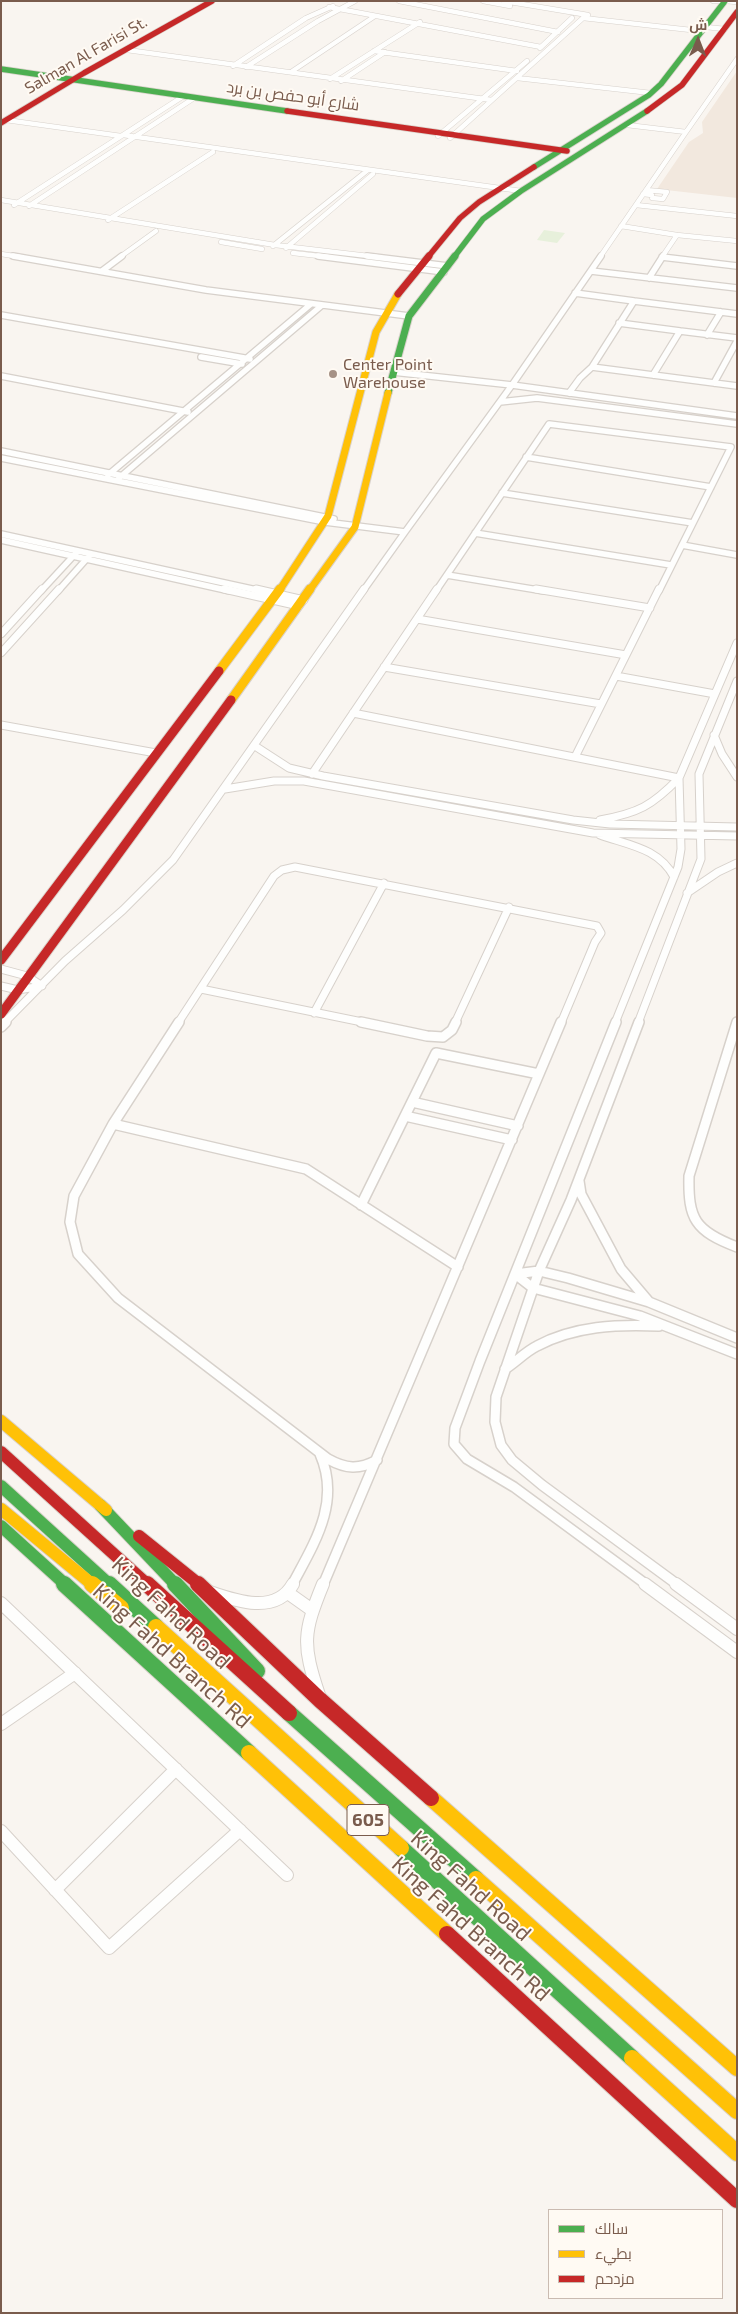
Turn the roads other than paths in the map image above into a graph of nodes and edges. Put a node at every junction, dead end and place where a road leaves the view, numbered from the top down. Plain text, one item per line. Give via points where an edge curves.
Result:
1 (199, 1) edge
2 (212, 1) edge
3 (355, 1) edge
4 (399, 1) edge
5 (483, 1) edge
6 (504, 1) edge
7 (713, 1) edge
8 (725, 1) edge
9 (737, 2) edge
10 (344, 6) junction
11 (329, 7) junction
12 (338, 9) junction
13 (737, 12) edge
14 (374, 16) junction
15 (572, 18) junction
16 (583, 18) junction
17 (424, 23) junction
18 (418, 24) junction
19 (702, 29) junction
20 (725, 29) junction
21 (558, 32) junction
22 (410, 35) dead end
23 (396, 45) dead end
24 (543, 46) junction
25 (376, 50) junction
26 (124, 51) junction
27 (386, 51) junction
28 (535, 53) dead end
29 (529, 59) dead end
30 (737, 59) edge
31 (235, 64) junction
32 (247, 66) junction
33 (520, 67) junction
34 (229, 68) junction
35 (527, 68) junction
36 (241, 70) junction
37 (1, 71) edge
38 (515, 71) junction
39 (290, 72) junction
40 (523, 72) junction
41 (332, 78) junction
42 (517, 78) junction
43 (343, 80) junction
44 (66, 81) junction
45 (326, 82) junction
46 (337, 83) junction
47 (651, 93) junction
48 (482, 98) junction
49 (186, 99) junction
50 (492, 100) junction
51 (476, 103) junction
52 (486, 104) junction
53 (3, 120) edge
54 (627, 125) junction
55 (686, 132) junction
56 (446, 135) junction
57 (121, 136) junction
58 (134, 136) junction
59 (129, 140) junction
60 (213, 152) junction
61 (561, 152) junction
62 (579, 154) junction
63 (366, 171) junction
64 (376, 173) junction
65 (499, 189) junction
66 (519, 192) junction
67 (644, 192) junction
68 (654, 193) dead end
69 (1, 200) edge
70 (637, 202) junction
71 (17, 203) junction
72 (652, 204) junction
73 (1, 205) edge
74 (30, 206) junction
75 (10, 207) junction
76 (24, 209) junction
77 (737, 211) edge
78 (737, 216) edge
79 (110, 218) junction
80 (103, 223) junction
81 (621, 226) junction
82 (156, 231) junction
83 (677, 235) junction
84 (737, 241) edge
85 (275, 245) junction
86 (287, 246) junction
87 (268, 250) junction
88 (281, 251) junction
89 (1, 254) edge
90 (662, 257) junction
91 (1, 259) edge
92 (421, 266) junction
93 (737, 266) edge
94 (446, 269) junction
95 (591, 271) junction
96 (102, 272) junction
97 (649, 278) junction
98 (736, 287) edge
99 (575, 293) junction
100 (634, 301) junction
101 (309, 306) junction
102 (319, 307) junction
103 (721, 312) junction
104 (737, 314) edge
105 (1, 315) edge
106 (384, 316) junction
107 (408, 319) junction
108 (1, 320) edge
109 (619, 324) junction
110 (680, 331) junction
111 (707, 334) junction
112 (737, 340) edge
113 (246, 358) junction
114 (257, 360) junction
115 (240, 364) junction
116 (250, 366) junction
117 (592, 367) junction
118 (393, 372) junction
119 (653, 375) junction
120 (1, 376) edge
121 (1, 382) edge
122 (714, 383) junction
123 (512, 385) junction
124 (737, 386) edge
125 (569, 393) junction
126 (500, 402) junction
127 (184, 411) junction
128 (195, 413) junction
129 (178, 416) junction
130 (737, 416) edge
131 (189, 418) junction
132 (737, 424) edge
133 (1, 450) edge
134 (526, 457) junction
135 (1, 458) edge
136 (111, 473) junction
137 (122, 475) junction
138 (104, 479) junction
139 (115, 481) junction
140 (711, 487) junction
141 (502, 493) junction
142 (326, 519) junction
143 (693, 522) junction
144 (355, 527) junction
145 (405, 532) junction
146 (1, 534) edge
147 (475, 534) junction
148 (1, 540) edge
149 (682, 545) junction
150 (76, 553) junction
151 (737, 555) edge
152 (90, 556) junction
153 (672, 565) junction
154 (447, 574) junction
155 (275, 596) junction
156 (302, 603) junction
157 (650, 608) junction
158 (417, 619) junction
159 (4, 628) edge
160 (20, 632) junction
161 (1, 636) edge
162 (13, 640) junction
163 (737, 643) edge
164 (1, 653) edge
165 (626, 655) junction
166 (384, 667) junction
167 (616, 676) junction
168 (737, 681) edge
169 (715, 694) junction
170 (601, 704) junction
171 (353, 713) junction
172 (1, 726) edge
173 (714, 735) junction
174 (255, 746) junction
175 (156, 753) junction
176 (575, 757) junction
177 (312, 774) junction
178 (737, 777) edge
179 (679, 778) junction
180 (225, 789) junction
181 (589, 822) junction
182 (679, 825) junction
183 (699, 825) junction
184 (737, 827) edge
185 (593, 833) junction
186 (680, 834) junction
187 (701, 835) junction
188 (737, 836) edge
189 (737, 863) edge
190 (674, 877) junction
191 (384, 883) junction
192 (687, 893) junction
193 (509, 908) junction
194 (1, 960) edge
195 (1, 969) edge
196 (27, 976) junction
197 (1, 986) edge
198 (42, 986) junction
199 (201, 989) junction
200 (18, 990) junction
201 (314, 1013) junction
202 (1, 1014) edge
203 (737, 1022) edge
204 (1, 1027) edge
205 (734, 1043) edge
206 (539, 1074) junction
207 (412, 1102) junction
208 (405, 1116) junction
209 (113, 1124) junction
210 (518, 1126) junction
211 (512, 1140) junction
212 (578, 1180) junction
213 (360, 1205) junction
214 (737, 1248) edge
215 (458, 1267) junction
216 (539, 1271) junction
217 (515, 1274) junction
218 (533, 1288) junction
219 (649, 1302) junction
220 (668, 1327) junction
221 (737, 1338) edge
222 (737, 1354) edge
223 (505, 1369) junction
224 (1, 1421) edge
225 (1, 1452) edge
226 (320, 1454) junction
227 (377, 1460) junction
228 (1, 1486) edge
229 (100, 1505) junction
230 (1, 1509) edge
231 (1, 1526) edge
232 (207, 1591) junction
233 (288, 1593) junction
234 (1, 1603) edge
235 (312, 1610) junction
236 (737, 1629) edge
237 (737, 1652) edge
238 (75, 1673) junction
239 (320, 1700) junction
240 (1, 1724) edge
241 (284, 1744) junction
242 (336, 1755) junction
243 (176, 1769) junction
244 (240, 1830) junction
245 (1, 1831) edge
246 (287, 1875) dead end
247 (55, 1890) junction
248 (737, 2068) edge
249 (737, 2111) edge
250 (737, 2153) edge
251 (737, 2200) edge

1 - 44 main road, Salman Al Farisi St.
2 - 26 main road, Salman Al Farisi St.
3 - 10 street
4 - 21 street
5 - 15 street
6 - 19 street via 574,14
7 - 8 street
8 - 9 street
8 - 19 main road
10 - 11 street via 336,4
10 - 12 street
10 - 17 street
11 - 12 street
11 - 31 street via 306,18
12 - 14 street
12 - 32 street
13 - 20 main road
14 - 18 street
14 - 39 street
15 - 16 street
15 - 21 street
16 - 19 street
16 - 35 street
17 - 18 street
17 - 22 street
17 - 24 street
17 - 24 street
18 - 25 street
19 - 20 street
19 - 47 main road
20 - 54 main road via 682,85
21 - 24 street
23 - 27 street
24 - 28 street
25 - 27 street
25 - 41 street
26 - 31 street
26 - 34 street
26 - 44 main road, Salman Al Farisi St.
27 - 33 street
27 - 38 street
27 - 43 street
29 - 33 street
30 - 55 street
31 - 32 street
31 - 34 street
31 - 36 street
32 - 36 street
32 - 39 street
33 - 35 street
33 - 38 street
34 - 36 street
35 - 40 street
36 - 45 street
37 - 44 main road, شارع أبو حفص بن برد
38 - 40 street
38 - 48 street
39 - 41 street
40 - 42 street
41 - 43 street
41 - 45 street
42 - 47 street
42 - 50 street
43 - 46 street
43 - 48 street
44 - 49 main road, شارع أبو حفص بن برد
44 - 53 main road, Salman Al Farisi St.
45 - 46 street
46 - 51 street
47 - 61 main road
48 - 50 street
48 - 51 street
49 - 56 main road, شارع أبو حفص بن برد
49 - 57 street
49 - 58 street
50 - 52 street
51 - 52 street
51 - 56 street
52 - 56 street
53 - 57 street
54 - 55 street
54 - 62 main road
55 - 67 street
56 - 61 main road, شارع أبو حفص بن برد
57 - 58 street
57 - 59 street
57 - 71 street
58 - 59 street
58 - 63 street
59 - 60 street
59 - 74 street
60 - 63 street
60 - 79 street
61 - 62 main road, شارع أبو حفص بن برد
61 - 65 main road
62 - 66 main road
63 - 64 street
63 - 85 street
64 - 65 street
64 - 86 street
65 - 66 street
65 - 92 main road via 460,218
66 - 94 main road via 483,219
67 - 68 street
67 - 70 street
69 - 71 street
70 - 72 street
70 - 81 street
71 - 74 street
71 - 75 street
72 - 77 street
72 - 78 street
73 - 75 street
74 - 76 street
74 - 79 street
75 - 76 street
76 - 80 street
79 - 80 street
79 - 85 street
80 - 82 street
81 - 83 street
81 - 95 street
82 - 87 street
82 - 96 street
83 - 84 street
83 - 90 street
85 - 86 street
85 - 87 street
86 - 88 street
86 - 92 street
87 - 88 street
88 - 92 street
89 - 96 street
90 - 93 street
90 - 97 street
91 - 101 street via 202,293
92 - 94 street
92 - 94 street
92 - 106 main road via 396,295
94 - 107 main road
95 - 97 street
95 - 99 street
96 - 101 street
97 - 98 street
99 - 100 street
99 - 123 street
100 - 103 street
100 - 109 street
101 - 102 street
101 - 113 street
102 - 106 street
102 - 114 street
103 - 104 street
103 - 111 street
105 - 113 street
106 - 107 street
106 - 142 main road via 376,332
107 - 118 main road
108 - 115 street
109 - 110 street
109 - 117 street
110 - 111 street
110 - 119 street
111 - 112 street
112 - 122 street
113 - 114 street
113 - 115 street
114 - 116 street
115 - 116 street
115 - 127 street
116 - 128 street
117 - 119 street
117 - 125 street
118 - 123 street
118 - 144 main road
119 - 122 street
120 - 127 street
121 - 129 street
122 - 124 street
123 - 125 street
123 - 126 street
125 - 130 street
126 - 132 street via 537,398
126 - 145 street
127 - 128 street
127 - 129 street
128 - 131 street
129 - 131 street
129 - 136 street
131 - 137 street
133 - 136 street
134 - 140 street
134 - 140 street via 549,424 731,447
134 - 141 street
135 - 138 street
136 - 137 street
136 - 138 street
137 - 139 street
137 - 142 street
138 - 139 street
139 - 142 street
140 - 143 street
141 - 143 street
141 - 147 street
142 - 144 street
142 - 155 main road
143 - 149 street
144 - 145 street
144 - 156 main road
145 - 174 street
146 - 150 street
147 - 153 street
147 - 154 street
148 - 150 street
149 - 151 street
149 - 153 street
150 - 152 street
150 - 159 street
152 - 155 street
152 - 160 street
153 - 157 street
154 - 157 street
154 - 158 street
155 - 156 street
155 - 175 main road
156 - 196 main road
157 - 165 street
158 - 165 street
158 - 166 street
159 - 160 street
159 - 161 street
160 - 162 street
161 - 162 street
162 - 164 street
163 - 169 street
165 - 167 street
166 - 170 street
166 - 171 street
167 - 169 street
167 - 170 street
168 - 173 street
169 - 179 street
170 - 176 street
171 - 176 street
171 - 177 street
172 - 175 street
173 - 178 street
173 - 183 street via 699,774
174 - 177 street via 290,768
174 - 180 street
175 - 194 main road
176 - 179 street
177 - 181 street
179 - 181 street via 662,796 631,814
179 - 182 street
180 - 185 street via 259,781 304,781
180 - 198 street via 173,860
181 - 182 street
182 - 183 street
182 - 186 street
183 - 184 street
183 - 187 street
185 - 186 street
185 - 190 street via 650,851 668,863
186 - 187 street
186 - 190 street via 681,849
187 - 188 street
187 - 192 street via 700,859
189 - 192 street
190 - 217 street
191 - 193 street
191 - 199 street via 310,869 281,869
191 - 201 street
192 - 212 street
193 - 201 street via 452,1030 443,1037
193 - 206 street via 588,923 597,926 601,933
195 - 196 street
196 - 198 street
196 - 200 main road
197 - 200 street
198 - 200 street
198 - 204 street
199 - 201 street
199 - 209 street
200 - 202 main road
203 - 205 street
205 - 214 street via 689,1176 688,1200 692,1215 702,1225
206 - 207 street via 436,1053
206 - 210 street
207 - 208 street
207 - 210 street
208 - 211 street
208 - 213 street
209 - 213 street via 306,1169
209 - 226 street via 74,1196 70,1222 78,1254 118,1298
210 - 211 street
211 - 215 street
212 - 216 street
212 - 219 street via 581,1194 620,1269
213 - 215 street
215 - 227 street
216 - 217 street
216 - 218 street
216 - 219 street
217 - 218 street
217 - 237 street via 455,1428 454,1444 467,1459 514,1487
218 - 220 street via 640,1316
218 - 223 street
219 - 221 street
220 - 222 street
220 - 223 street via 628,1324 583,1329 540,1344
223 - 236 street via 496,1397 494,1422 501,1444 512,1460
224 - 229 main road
225 - 242 main road, King Fahd Road / 605
226 - 227 street via 347,1469 358,1470
226 - 233 street via 330,1483 327,1511
227 - 235 street
228 - 241 main road, King Fahd Road / 605
229 - 232 main road
229 - 242 main road
230 - 241 main road
231 - 251 main road, King Fahd Branch Rd
232 - 233 street via 251,1603 268,1603
232 - 239 main road
233 - 235 street
234 - 238 street
235 - 239 street via 305,1636 305,1652
238 - 240 street
238 - 243 street
239 - 248 main road
241 - 250 main road, King Fahd Road / 605
242 - 249 main road, King Fahd Road / 605
243 - 244 street
243 - 247 street
244 - 246 street
244 - 247 street via 109,1948
245 - 247 street

